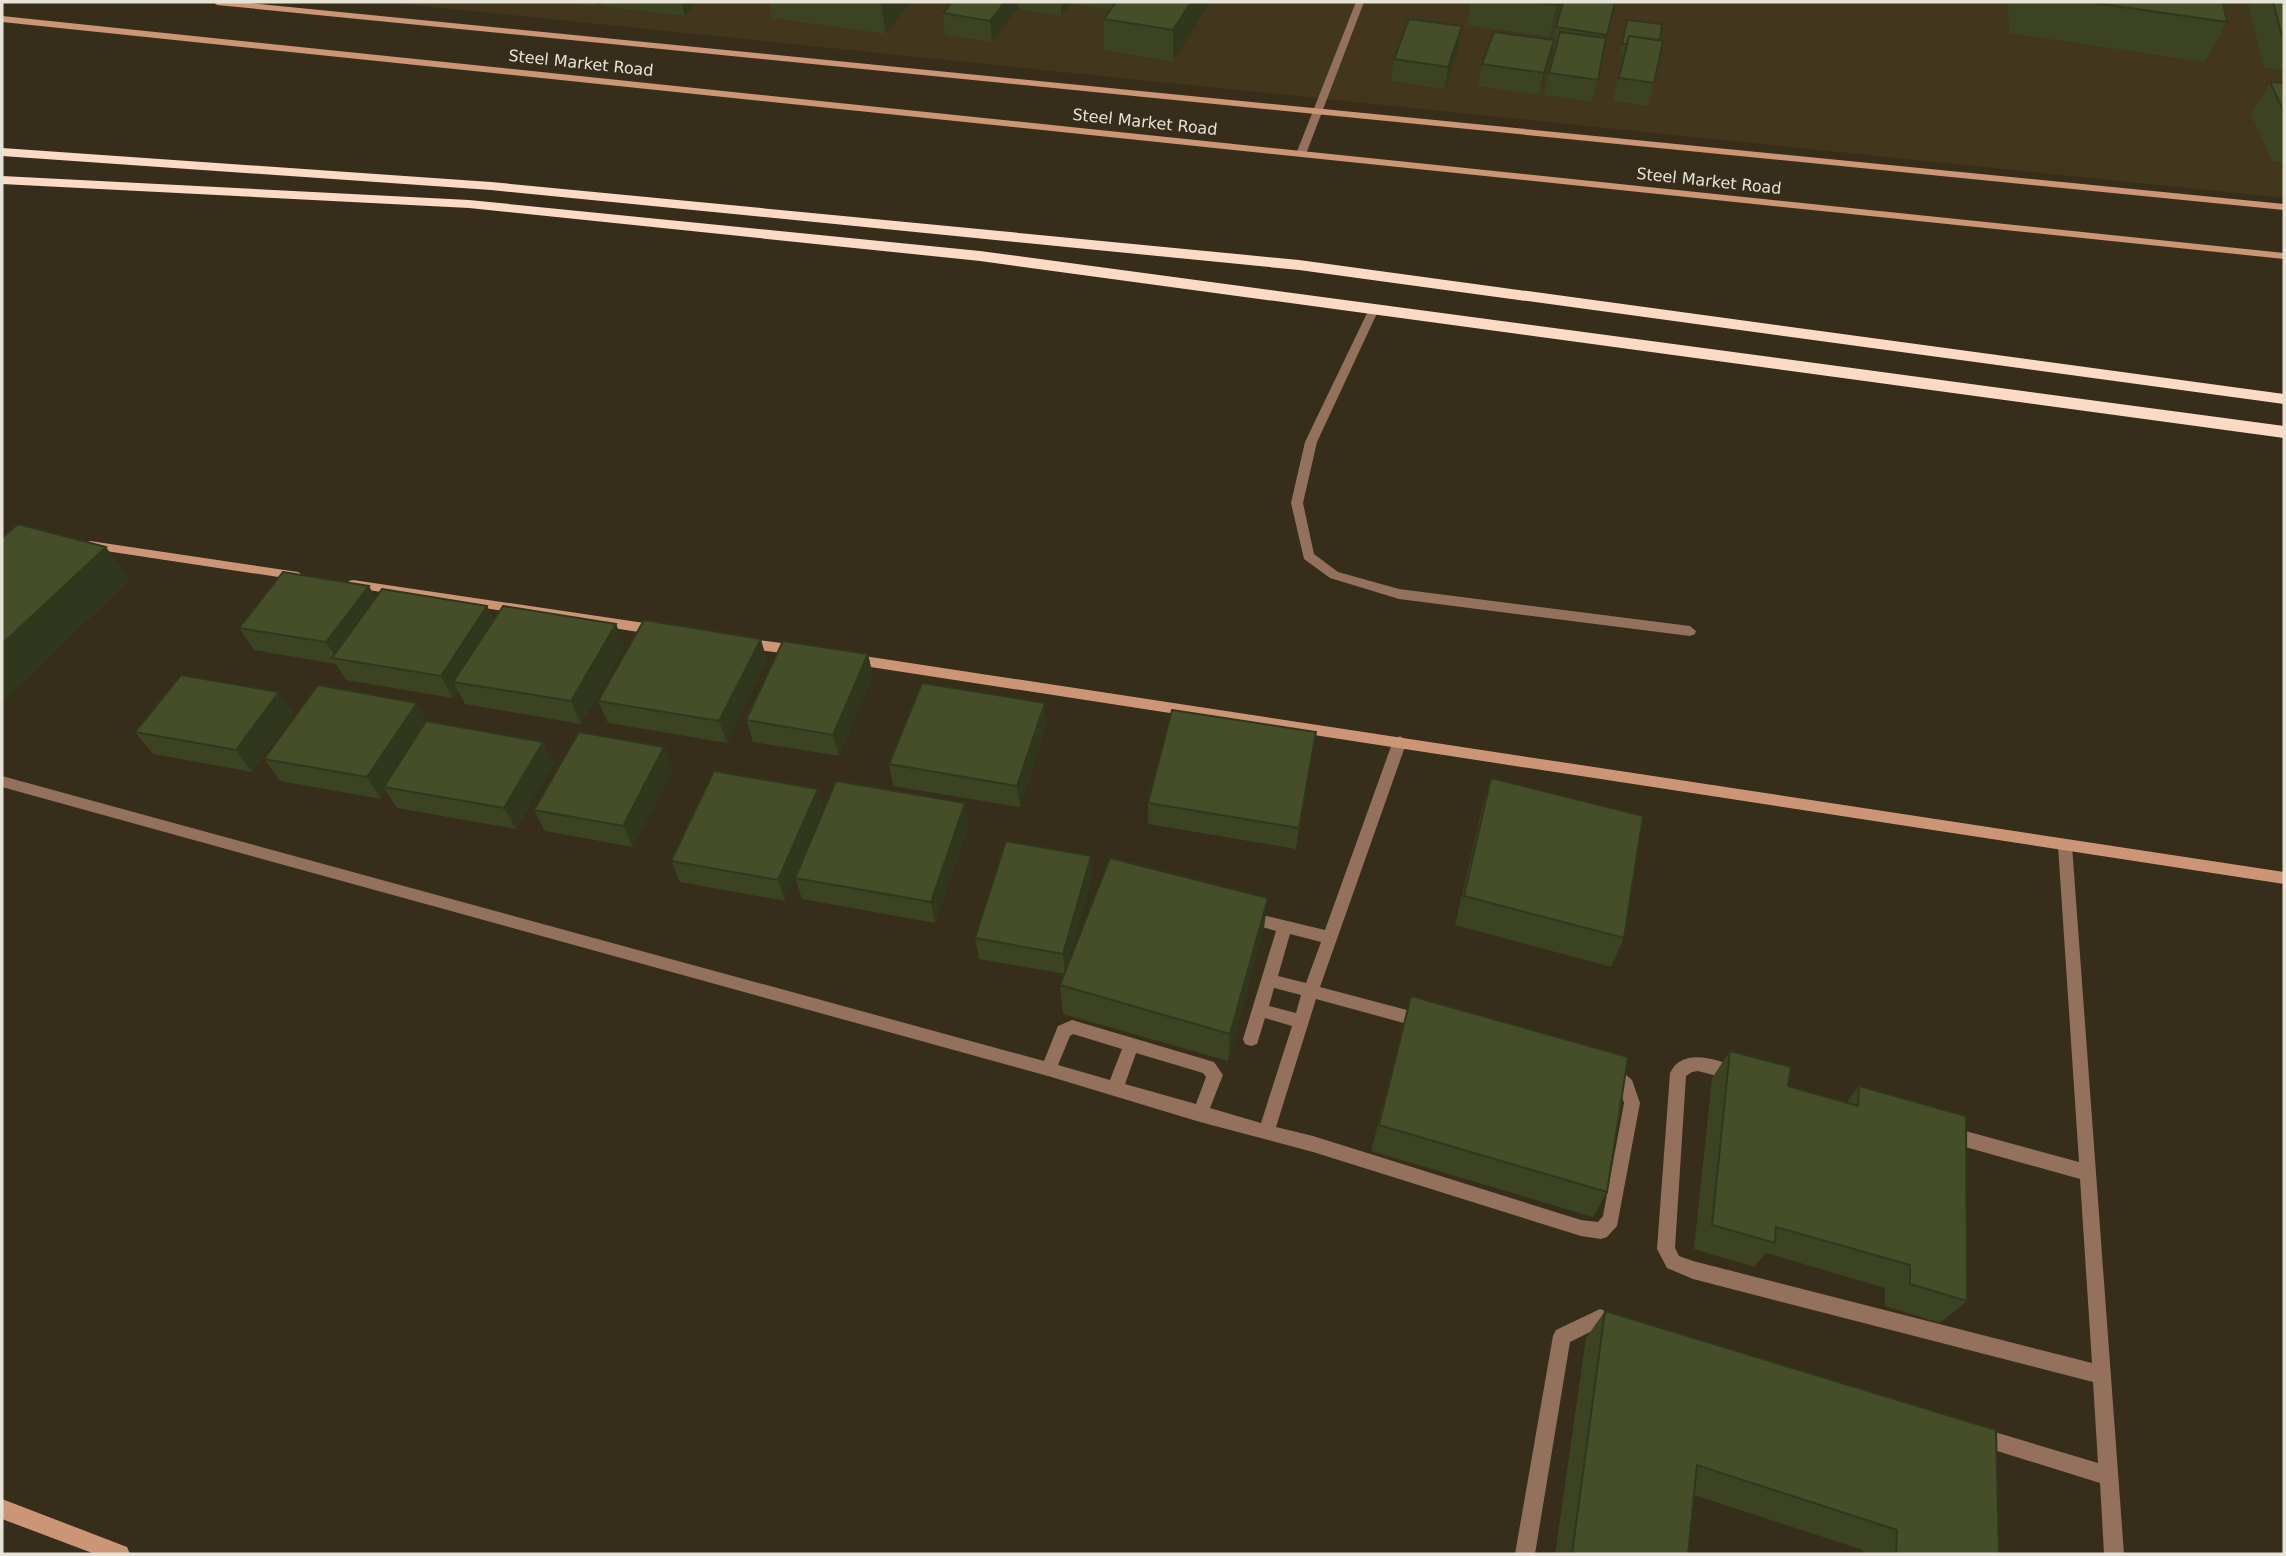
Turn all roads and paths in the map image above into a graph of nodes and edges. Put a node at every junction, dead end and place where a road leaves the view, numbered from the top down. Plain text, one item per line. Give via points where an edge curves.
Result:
1 (217, 2) edge
2 (1360, 2) edge
3 (2, 19) edge
4 (1316, 111) junction
5 (2, 152) edge
6 (1301, 154) junction
7 (2, 180) edge
8 (2284, 207) edge
9 (2284, 256) edge
10 (1374, 309) junction
11 (2284, 398) edge
12 (2284, 432) edge
13 (71, 542) edge
14 (306, 577) edge
15 (334, 581) edge
16 (666, 631) edge
17 (1689, 631) dead end
18 (736, 641) edge
19 (805, 652) edge
20 (832, 656) edge
21 (1400, 741) junction
22 (2, 782) edge
23 (2065, 846) junction
24 (2284, 878) edge
25 (1232, 913) edge
26 (1285, 927) junction
27 (1330, 938) junction
28 (1269, 980) junction
29 (1311, 990) junction
30 (1260, 1010) junction
31 (1302, 1022) junction
32 (1438, 1026) edge
33 (1251, 1039) dead end
34 (1131, 1045) junction
35 (1048, 1069) junction
36 (1594, 1070) edge
37 (1748, 1077) edge
38 (1115, 1089) junction
39 (1200, 1114) junction
40 (1266, 1132) junction
41 (1940, 1132) edge
42 (2088, 1174) junction
43 (1639, 1330) edge
44 (2102, 1375) junction
45 (1965, 1432) edge
46 (2109, 1476) junction
47 (2, 1509) edge
48 (120, 1554) edge
49 (1525, 1554) edge
50 (2114, 1554) edge

1 - 4 street, Steel Market Road
2 - 4 street
3 - 6 street, Steel Market Road
4 - 6 street
4 - 8 street, Steel Market Road
5 - 11 highway via 491,187 1299,265
6 - 9 street, Steel Market Road
7 - 10 highway via 469,204 980,256
10 - 12 highway
10 - 17 street via 1311,442 1297,503 1308,556 1334,575 1399,594
13 - 14 street
15 - 16 street
18 - 19 street
20 - 21 street
21 - 23 street
21 - 27 street
22 - 35 street
23 - 24 street
23 - 42 street
25 - 26 street
26 - 27 street
26 - 28 street
27 - 29 street
28 - 29 street
28 - 30 street
29 - 31 street
29 - 32 street
30 - 31 street
30 - 33 street
31 - 40 street
34 - 35 street via 1072,1027 1064,1031
34 - 38 street
34 - 39 street via 1208,1067 1215,1075
35 - 38 street
36 - 40 street via 1620,1078 1630,1089 1632,1104 1611,1220 1601,1231
37 - 44 street via 1696,1063 1685,1065 1678,1073 1666,1249 1673,1262
38 - 39 street
39 - 40 street
41 - 42 street
42 - 44 street
43 - 49 street via 1600,1318 1562,1336
44 - 46 street
45 - 46 street
46 - 50 street
47 - 48 street

